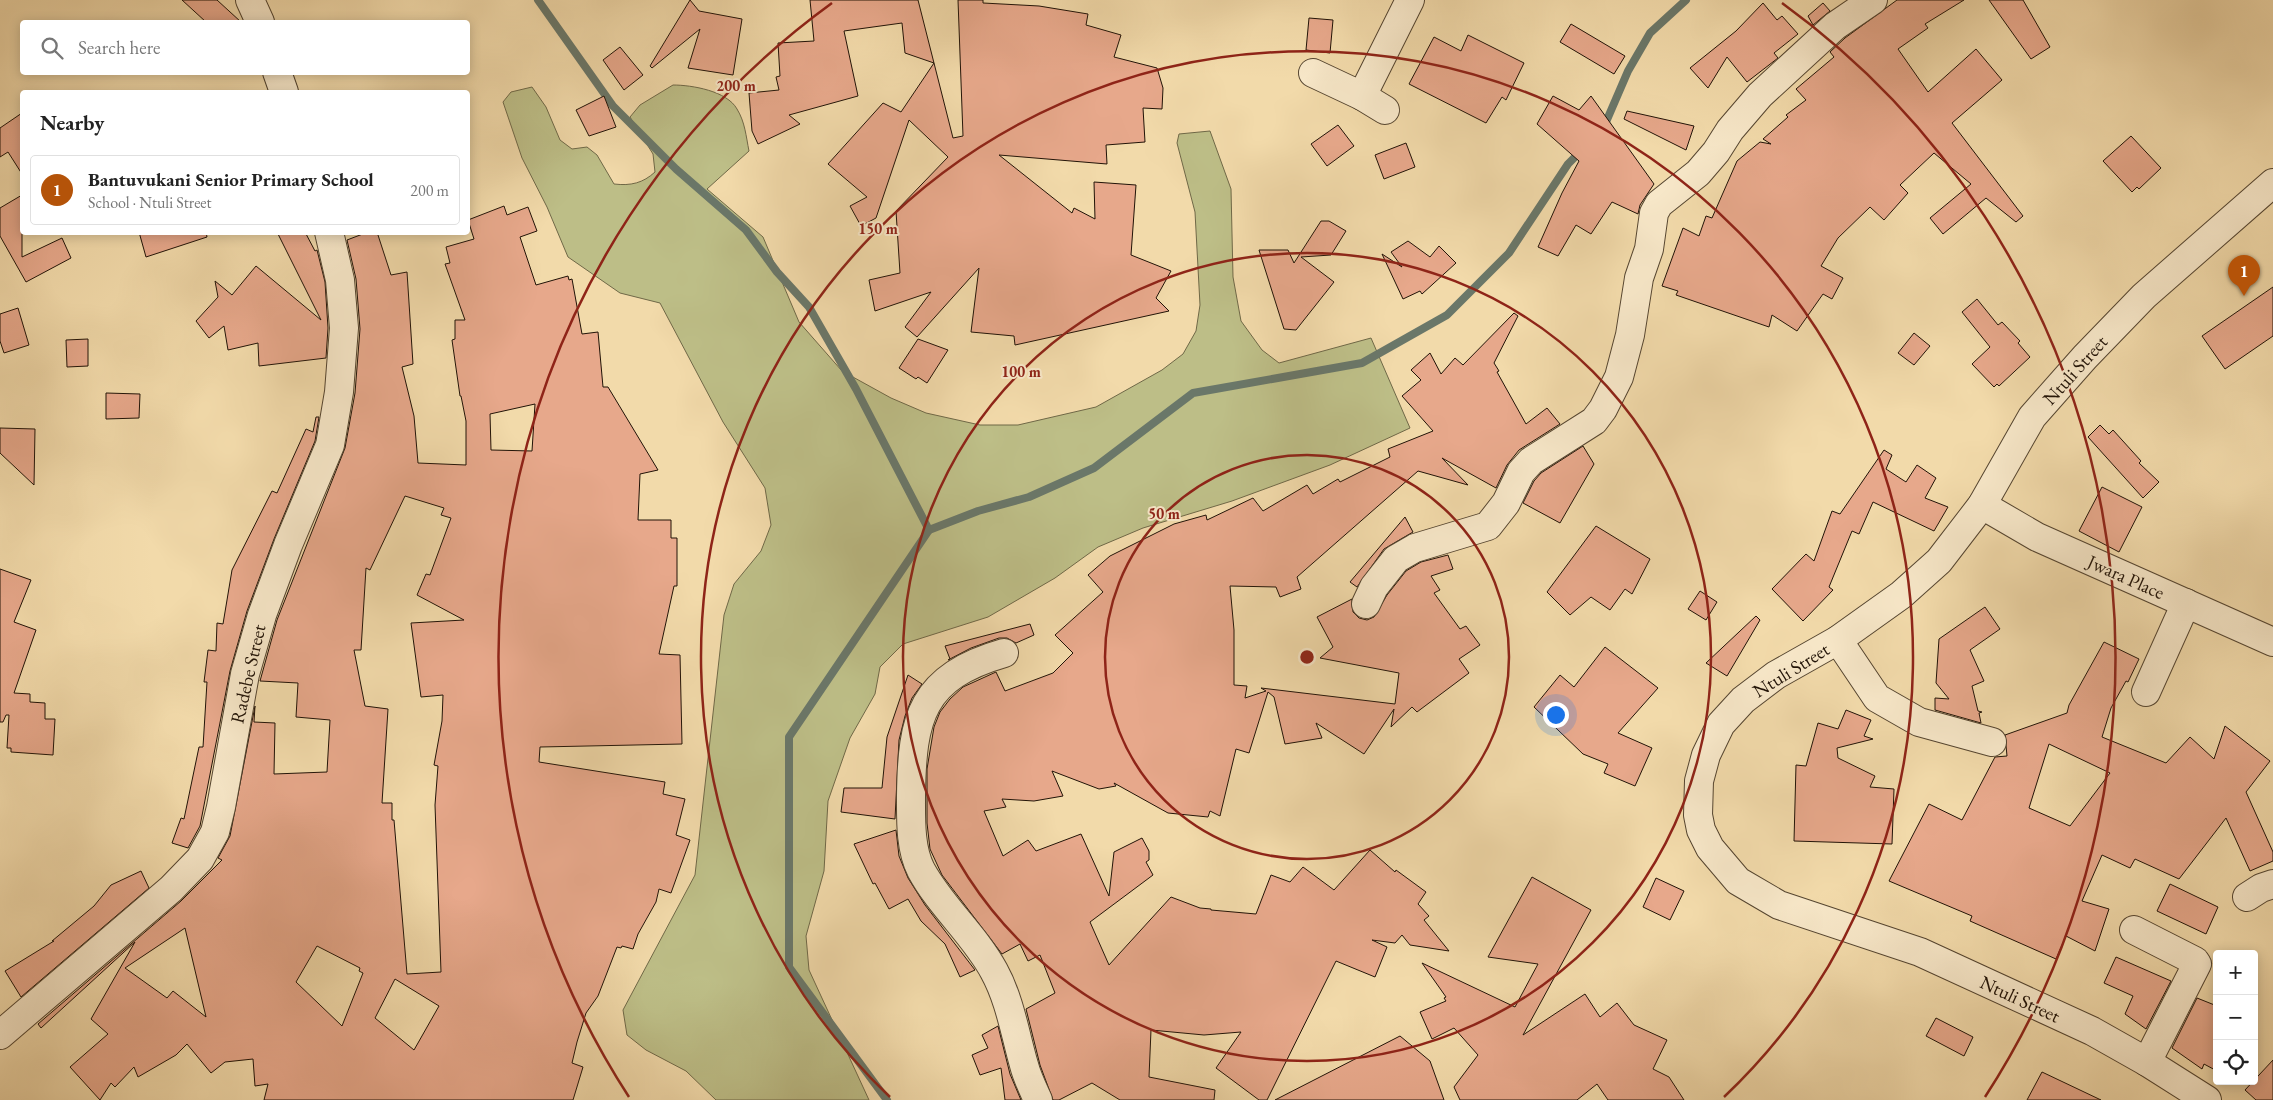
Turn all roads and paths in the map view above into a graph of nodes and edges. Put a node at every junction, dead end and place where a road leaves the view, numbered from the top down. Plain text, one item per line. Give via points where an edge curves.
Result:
1 (250, 0) edge
2 (1410, 0) edge
3 (1873, 0) edge
4 (259, 20) edge
5 (1313, 73) dead end
6 (278, 75) edge
7 (283, 90) edge
8 (1362, 96) junction
9 (1385, 110) dead end
10 (2273, 183) edge
11 (330, 235) edge
12 (1982, 505) junction
13 (2186, 603) junction
14 (1366, 604) dead end
15 (1838, 640) junction
16 (2273, 642) edge
17 (1004, 653) dead end
18 (2146, 692) dead end
19 (1992, 742) dead end
20 (2273, 884) edge
21 (2247, 897) dead end
22 (2134, 930) dead end
23 (0, 1035) edge
24 (2147, 1062) junction
25 (1038, 1100) edge
26 (2207, 1100) edge

1 - 4 street
2 - 8 street
3 - 14 street via 1835,26 1760,95 1698,173 1659,204 1654,213 1649,249 1639,278 1619,377 1594,421 1531,461 1488,526 1404,553 1387,569
5 - 8 street
6 - 7 street
8 - 9 street
10 - 12 street, Ntuli Street via 2144,296 2084,357 2032,417
11 - 23 street, Radebe Street via 340,280 344,328 339,392 330,445 288,545 255,640 245,674 222,807 214,832 200,859 171,889
12 - 13 street, Jwara Place via 2037,537
12 - 15 street, Ntuli Street via 1939,561 1901,596
13 - 16 street, Jwara Place
13 - 18 street
15 - 19 street via 1877,698 1919,722
15 - 24 street, Ntuli Street via 1776,675 1744,700 1721,724 1699,781 1698,815 1710,848 1738,881 1780,905 1920,952 2092,1031
17 - 25 street via 959,671 924,706 917,724 912,761 911,813 914,851 921,869 977,943 995,973 1013,1018 1024,1067
20 - 21 street
22 - 24 street via 2197,964
24 - 26 street, Ntuli Street

